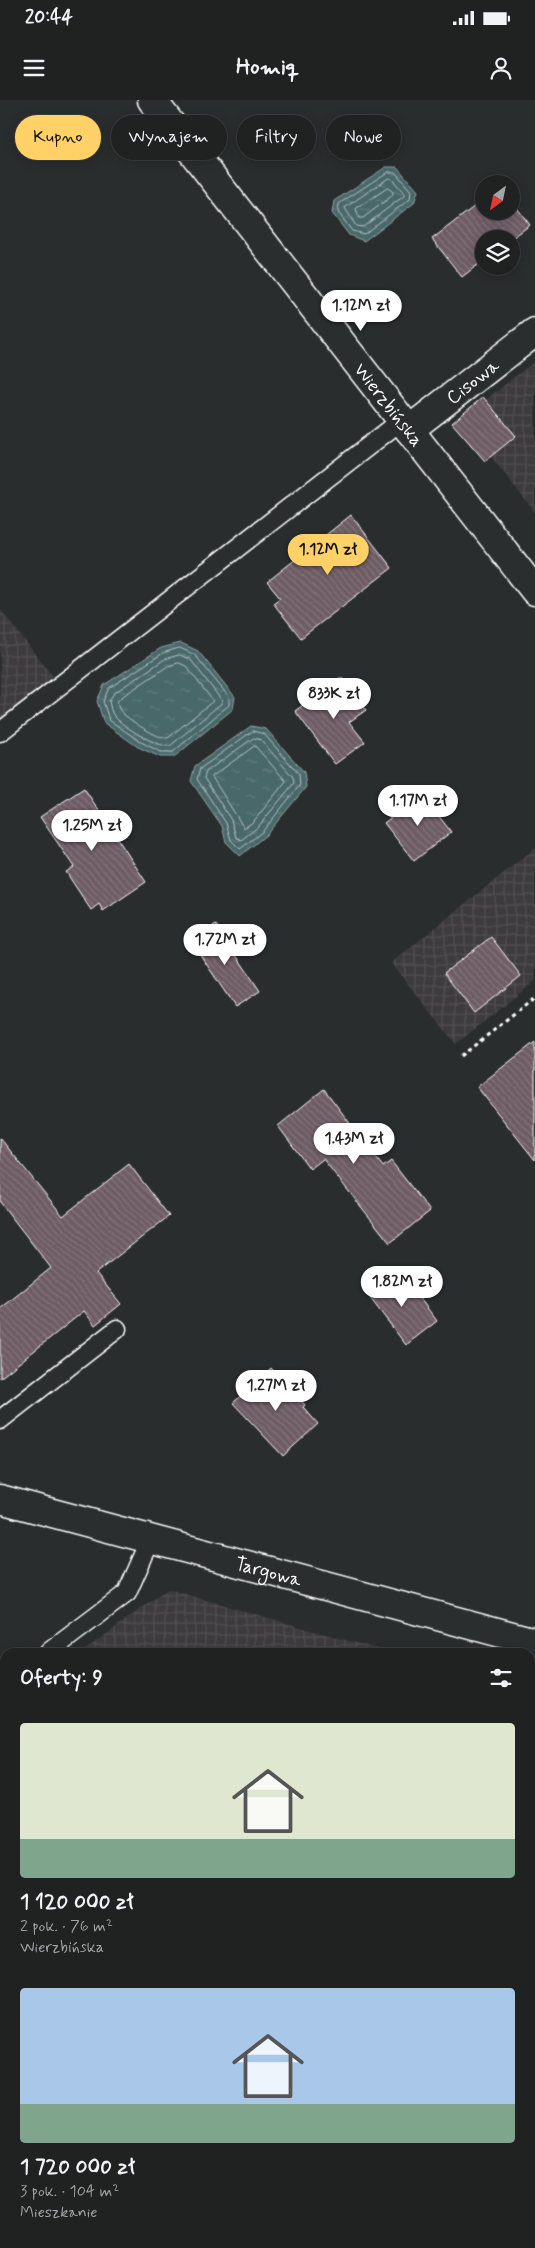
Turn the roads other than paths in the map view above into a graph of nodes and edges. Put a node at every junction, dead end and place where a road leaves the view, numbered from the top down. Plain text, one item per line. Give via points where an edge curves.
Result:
1 (152, 100) edge
2 (535, 332) edge
3 (406, 425) junction
4 (535, 591) edge
5 (0, 732) edge
6 (117, 1328) dead end
7 (0, 1420) edge
8 (0, 1498) edge
9 (152, 1539) junction
10 (535, 1642) edge
11 (54, 1648) edge

1 - 3 street, Wierzbińska
2 - 3 street, Cisowa
3 - 4 street, Wierzbińska
3 - 5 lane
6 - 7 lane
8 - 9 street, Targowa
9 - 10 street, Targowa
9 - 11 lane via 127,1593

